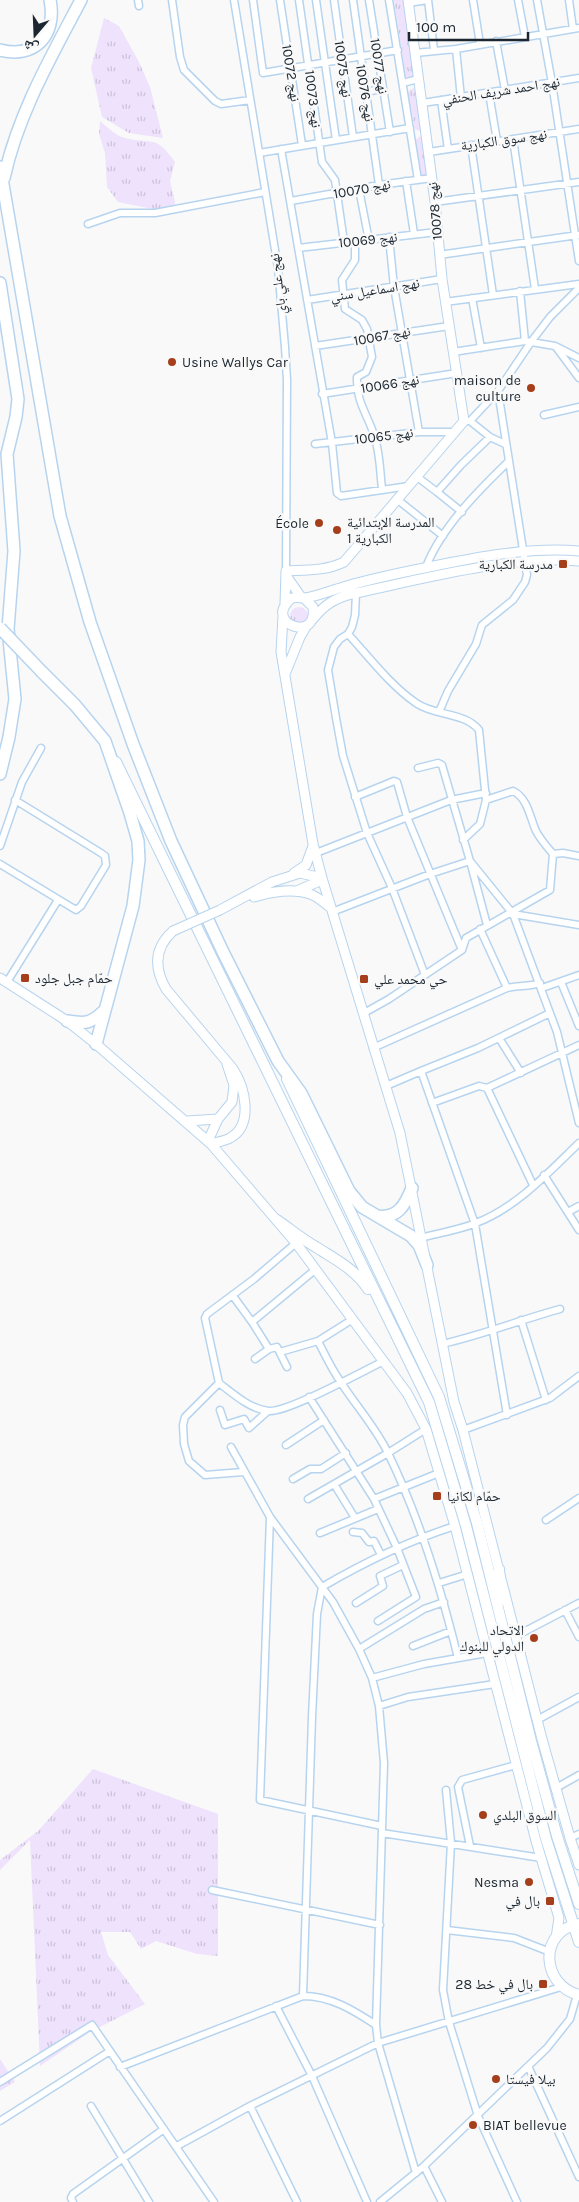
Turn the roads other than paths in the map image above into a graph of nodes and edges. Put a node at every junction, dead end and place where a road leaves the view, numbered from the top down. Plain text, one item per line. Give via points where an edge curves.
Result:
1 (50, 0) edge
2 (81, 0) edge
3 (172, 0) edge
4 (237, 0) edge
5 (252, 0) edge
6 (280, 0) edge
7 (298, 0) edge
8 (316, 0) edge
9 (334, 0) edge
10 (353, 0) edge
11 (369, 0) edge
12 (390, 0) edge
13 (428, 0) edge
14 (473, 0) edge
15 (518, 0) edge
16 (537, 0) edge
17 (569, 0) edge
18 (408, 2) edge
19 (576, 28) edge
20 (542, 34) junction
21 (525, 37) junction
22 (496, 41) junction
23 (480, 44) junction
24 (456, 49) junction
25 (0, 50) edge
26 (398, 50) junction
27 (434, 50) junction
28 (415, 53) junction
29 (376, 54) junction
30 (360, 57) junction
31 (342, 60) junction
32 (326, 63) junction
33 (309, 66) junction
34 (290, 69) junction
35 (579, 78) edge
36 (418, 79) junction
37 (403, 83) junction
38 (552, 83) junction
39 (382, 89) junction
40 (505, 90) junction
41 (365, 92) junction
42 (489, 93) junction
43 (461, 98) junction
44 (250, 100) junction
45 (441, 100) junction
46 (422, 103) junction
47 (410, 128) junction
48 (579, 129) edge
49 (390, 132) junction
50 (558, 132) junction
51 (371, 134) junction
52 (353, 137) junction
53 (513, 139) junction
54 (336, 140) junction
55 (497, 141) junction
56 (319, 143) junction
57 (302, 145) junction
58 (471, 145) junction
59 (282, 149) junction
60 (448, 149) junction
61 (429, 152) junction
62 (259, 153) junction
63 (0, 167) edge
64 (432, 178) junction
65 (418, 180) junction
66 (406, 181) junction
67 (4, 182) junction
68 (579, 182) edge
69 (567, 183) junction
70 (379, 185) junction
71 (359, 189) junction
72 (521, 189) junction
73 (264, 192) junction
74 (336, 194) junction
75 (478, 196) junction
76 (291, 201) junction
77 (436, 202) junction
78 (88, 224) dead end
79 (437, 232) junction
80 (414, 234) junction
81 (577, 235) edge
82 (389, 237) junction
83 (369, 241) junction
84 (528, 241) junction
85 (344, 242) junction
86 (354, 243) junction
87 (298, 248) junction
88 (485, 248) junction
89 (439, 256) junction
90 (579, 261) edge
91 (442, 280) junction
92 (0, 282) edge
93 (579, 286) edge
94 (394, 287) junction
95 (535, 289) junction
96 (520, 291) junction
97 (342, 294) junction
98 (493, 295) junction
99 (472, 298) junction
100 (308, 300) junction
101 (446, 302) junction
102 (449, 326) junction
103 (403, 332) junction
104 (369, 339) junction
105 (528, 342) junction
106 (315, 346) junction
107 (555, 346) junction
108 (481, 348) junction
109 (453, 352) junction
110 (579, 358) edge
111 (457, 373) junction
112 (579, 378) edge
113 (411, 381) junction
114 (357, 389) junction
115 (498, 391) junction
116 (322, 394) junction
117 (579, 407) edge
118 (544, 415) dead end
119 (467, 421) junction
120 (419, 432) junction
121 (454, 432) junction
122 (490, 437) junction
123 (375, 438) junction
124 (332, 443) junction
125 (315, 444) dead end
126 (505, 444) junction
127 (508, 462) junction
128 (416, 476) junction
129 (409, 486) junction
130 (382, 489) junction
131 (437, 492) junction
132 (398, 500) junction
133 (462, 512) junction
134 (442, 536) junction
135 (579, 551) edge
136 (523, 552) junction
137 (579, 561) edge
138 (524, 562) junction
139 (426, 568) junction
140 (286, 574) junction
141 (356, 593) junction
142 (302, 598) junction
143 (285, 604) junction
144 (283, 616) junction
145 (310, 623) junction
146 (0, 628) edge
147 (348, 634) junction
148 (285, 674) junction
149 (439, 712) junction
150 (105, 742) junction
151 (41, 748) dead end
152 (418, 768) dead end
153 (0, 774) edge
154 (486, 796) junction
155 (355, 797) junction
156 (15, 800) junction
157 (451, 800) junction
158 (407, 817) junction
159 (367, 833) junction
160 (463, 840) junction
161 (0, 846) edge
162 (314, 848) junction
163 (553, 854) junction
164 (579, 856) edge
165 (470, 860) junction
166 (0, 864) edge
167 (430, 874) junction
168 (289, 876) junction
169 (322, 879) junction
170 (392, 888) junction
171 (296, 891) junction
172 (58, 900) junction
173 (237, 902) junction
174 (331, 909) junction
175 (512, 913) junction
176 (487, 925) junction
177 (579, 925) edge
178 (480, 929) junction
179 (462, 950) junction
180 (426, 975) junction
181 (579, 976) edge
182 (4, 980) edge
183 (561, 982) junction
184 (541, 986) junction
185 (507, 988) junction
186 (105, 1010) junction
187 (364, 1013) junction
188 (550, 1013) junction
189 (67, 1021) junction
190 (579, 1026) edge
191 (500, 1038) junction
192 (96, 1044) junction
193 (579, 1045) edge
194 (374, 1048) junction
195 (564, 1054) junction
196 (278, 1061) junction
197 (226, 1062) junction
198 (421, 1071) junction
199 (521, 1073) junction
200 (386, 1086) junction
201 (487, 1088) junction
202 (432, 1102) junction
203 (218, 1119) junction
204 (187, 1121) junction
205 (579, 1123) edge
206 (210, 1142) junction
207 (579, 1143) edge
208 (544, 1175) junction
209 (533, 1185) junction
210 (412, 1188) junction
211 (579, 1206) edge
212 (568, 1212) junction
213 (374, 1215) junction
214 (277, 1220) junction
215 (475, 1224) junction
216 (579, 1230) edge
217 (420, 1238) junction
218 (296, 1243) junction
219 (427, 1265) junction
220 (316, 1269) junction
221 (233, 1296) junction
222 (560, 1310) dead end
223 (353, 1319) junction
224 (521, 1320) junction
225 (252, 1322) junction
226 (392, 1326) junction
227 (494, 1328) junction
228 (318, 1341) junction
229 (442, 1344) junction
230 (268, 1350) junction
231 (280, 1352) junction
232 (255, 1359) dead end
233 (384, 1361) junction
234 (287, 1367) dead end
235 (579, 1376) edge
236 (219, 1382) junction
237 (341, 1383) junction
238 (309, 1397) junction
239 (546, 1400) junction
240 (220, 1410) dead end
241 (268, 1411) junction
242 (507, 1415) junction
243 (324, 1420) junction
244 (426, 1429) junction
245 (463, 1430) junction
246 (286, 1445) dead end
247 (232, 1447) dead end
248 (346, 1453) junction
249 (388, 1453) junction
250 (357, 1470) junction
251 (244, 1472) junction
252 (440, 1473) junction
253 (293, 1479) dead end
254 (334, 1484) junction
255 (403, 1487) junction
256 (579, 1498) edge
257 (374, 1499) junction
258 (308, 1500) dead end
259 (378, 1509) junction
260 (270, 1517) junction
261 (355, 1518) junction
262 (546, 1520) dead end
263 (455, 1526) junction
264 (353, 1532) dead end
265 (320, 1533) dead end
266 (424, 1536) junction
267 (397, 1548) junction
268 (381, 1555) junction
269 (404, 1565) junction
270 (498, 1569) junction
271 (468, 1574) junction
272 (439, 1583) junction
273 (322, 1587) junction
274 (444, 1602) junction
275 (356, 1603) dead end
276 (579, 1603) edge
277 (565, 1610) junction
278 (378, 1621) dead end
279 (451, 1631) junction
280 (503, 1631) junction
281 (516, 1636) junction
282 (579, 1638) edge
283 (413, 1646) dead end
284 (359, 1649) junction
285 (487, 1653) junction
286 (458, 1658) junction
287 (372, 1678) junction
288 (495, 1684) junction
289 (579, 1697) edge
290 (379, 1706) junction
291 (537, 1720) junction
292 (516, 1765) junction
293 (579, 1775) edge
294 (556, 1788) junction
295 (446, 1790) dead end
296 (309, 1811) junction
297 (382, 1826) junction
298 (382, 1833) junction
299 (579, 1834) edge
300 (570, 1838) junction
301 (451, 1843) junction
302 (470, 1846) junction
303 (541, 1858) junction
304 (579, 1865) edge
305 (212, 1890) dead end
306 (579, 1904) edge
307 (305, 1908) junction
308 (576, 1924) edge
309 (380, 1925) junction
310 (447, 1930) junction
311 (556, 1938) junction
312 (579, 1942) edge
313 (550, 1952) junction
314 (561, 1987) junction
315 (578, 1995) edge
316 (303, 1996) junction
317 (276, 2006) junction
318 (448, 2022) junction
319 (376, 2025) junction
320 (378, 2043) junction
321 (110, 2051) junction
322 (528, 2066) junction
323 (120, 2067) junction
324 (312, 2076) junction
325 (0, 2082) edge
326 (91, 2106) dead end
327 (250, 2106) junction
328 (478, 2116) junction
329 (0, 2121) edge
330 (164, 2129) junction
331 (177, 2146) junction
332 (123, 2158) junction
333 (424, 2166) junction
334 (416, 2173) junction
335 (579, 2176) edge
336 (73, 2202) edge
337 (149, 2202) edge
338 (214, 2202) edge
339 (297, 2202) edge
340 (367, 2202) edge
341 (380, 2202) edge
342 (442, 2202) edge
343 (517, 2202) edge

1 - 25 highway via 50,26 41,42 22,52
2 - 67 highway via 25,113
3 - 44 street via 184,70 221,104
4 - 44 street, نهج علي باي
5 - 34 street via 263,73
6 - 34 street, نهج 10072
7 - 33 street, نهج 10073
8 - 32 street
9 - 31 street, نهج 10075
10 - 30 street, نهج 10076
11 - 29 street, نهج 10077
12 - 26 street
13 - 18 street
13 - 27 street
14 - 23 street
15 - 21 street
16 - 20 street
17 - 19 street
18 - 28 main road, نهج 10078
19 - 20 street
20 - 21 street
20 - 38 street
21 - 22 street
22 - 23 street
22 - 40 street
23 - 24 street
24 - 27 street
24 - 43 street
26 - 29 street
26 - 37 street
27 - 28 street
28 - 36 main road, نهج 10078
29 - 30 street
29 - 39 street, نهج 10077
30 - 31 street
30 - 41 street, نهج 10076
31 - 32 street
31 - 52 street, نهج 10075
32 - 33 street
32 - 54 street
33 - 34 street
33 - 56 street, نهج 10073
34 - 57 street, نهج 10072
35 - 38 street, نهج احمد شريف الحنفي
36 - 37 street
36 - 46 main road, نهج 10078
37 - 47 street
38 - 40 street, نهج احمد شريف الحنفي
38 - 50 street
39 - 41 street
39 - 49 street, نهج 10077
40 - 42 street, نهج احمد شريف الحنفي
41 - 51 street, نهج 10076
42 - 43 street, نهج احمد شريف الحنفي
42 - 55 street
43 - 45 street, نهج احمد شريف الحنفي
44 - 62 street, نهج علي باي
45 - 46 street, نهج احمد شريف الحنفي
45 - 60 street
46 - 61 main road, نهج 10078
47 - 49 street
47 - 65 street
48 - 50 street, نهج سوق الكبارية
49 - 51 street
50 - 53 street, نهج سوق الكبارية
50 - 69 street
51 - 52 street
51 - 70 street, نهج 10076
52 - 54 street
53 - 55 street, نهج سوق الكبارية
53 - 72 street
54 - 56 street
55 - 58 street, نهج سوق الكبارية
56 - 57 street
56 - 74 street, نهج 10073 via 322,162 335,180
57 - 59 street
58 - 60 street, نهج سوق الكبارية
58 - 75 street
59 - 62 street
59 - 76 street
60 - 61 street, نهج سوق الكبارية
61 - 64 main road, نهج 10078
62 - 73 street, نهج علي باي
63 - 67 highway
64 - 65 street, نهج 10070
64 - 77 main road, نهج 10078
65 - 66 street, نهج 10070
66 - 70 street, نهج 10070
66 - 80 street
67 - 196 highway via 60,516 90,622 171,841
68 - 69 street
69 - 72 street
69 - 81 street
70 - 71 street, نهج 10070
71 - 74 street, نهج 10070
71 - 83 street
72 - 75 street
72 - 84 street
73 - 78 street via 155,213 120,213
73 - 140 street, نهج علي باي via 278,268 288,380
74 - 76 street, نهج 10070
74 - 85 street, نهج 10073
75 - 77 street
75 - 88 street
76 - 87 street
77 - 79 main road, نهج 10078
79 - 80 street, نهج 10069
79 - 89 main road, نهج 10078
80 - 82 street, نهج 10069
81 - 84 street
81 - 90 street
82 - 83 street, نهج 10069
82 - 94 street
83 - 86 street, نهج 10069
84 - 88 street
84 - 95 street
85 - 86 street, نهج 10069
85 - 87 street, نهج 10069
86 - 97 street via 355,260 342,280
87 - 100 street
88 - 89 street
88 - 98 street
89 - 91 main road, نهج 10078
91 - 94 street, نهج اسماعيل سني
91 - 101 main road, نهج 10078
92 - 153 highway via 18,399 7,454 14,543 8,629 14,699 10,737
93 - 95 street
93 - 105 street
94 - 97 street, نهج اسماعيل سني
94 - 103 street
95 - 96 street
96 - 98 street
96 - 105 street
97 - 100 street, نهج اسماعيل سني
97 - 104 street via 345,309 365,324
98 - 99 street
99 - 101 street
99 - 108 street
100 - 106 street
101 - 102 main road, نهج 10078
102 - 103 street, نهج 10067
102 - 109 main road, نهج 10078
103 - 104 street, نهج 10067
103 - 113 street
104 - 106 street, نهج 10067
104 - 114 street via 372,357 366,372 357,376
105 - 107 street
105 - 108 street
105 - 115 street
106 - 116 street
107 - 110 street
107 - 112 street
108 - 109 street
109 - 111 main road, نهج 10078
111 - 113 street, نهج 10066
111 - 119 main road, نهج 10078
113 - 114 street, نهج 10066
113 - 120 street
114 - 116 street, نهج 10066
114 - 123 street
115 - 119 street
115 - 126 street
116 - 124 street
117 - 118 street
119 - 121 main road
119 - 122 street
120 - 121 street, نهج 10065
120 - 123 street, نهج 10065
121 - 128 main road
122 - 126 street
122 - 131 street
123 - 124 street, نهج 10065
123 - 130 street
124 - 125 street, نهج 10065
124 - 130 street via 338,495
126 - 127 street
127 - 133 street
127 - 136 street
128 - 129 main road
128 - 131 street
129 - 130 street
129 - 132 main road
131 - 133 street
132 - 134 street
132 - 140 main road via 344,562
133 - 134 street
134 - 139 street
135 - 136 main road
136 - 138 street
136 - 139 main road
137 - 138 main road
138 - 141 main road via 466,570
138 - 149 street via 526,582 508,604 482,625 476,644
139 - 142 main road
140 - 142 main road
140 - 143 main road, نهج علي باي
141 - 145 main road via 329,602
141 - 147 street via 356,615
142 - 143 main road via 292,598
142 - 145 main road via 313,607
143 - 144 main road
144 - 145 main road via 293,627 300,628
144 - 148 main road via 281,652
145 - 148 main road via 300,637
146 - 150 highway, bridge via 75,705
147 - 149 street via 404,694
147 - 155 street via 334,647 328,670 343,756
148 - 162 main road
149 - 154 street via 469,722 479,730
150 - 186 highway via 130,813 140,860 133,906
150 - 226 main road
151 - 156 street
152 - 157 street via 442,764
154 - 157 street
154 - 160 street via 480,824
154 - 163 street via 516,793 531,814 539,836
155 - 158 street via 396,781
155 - 159 street
156 - 161 street
156 - 172 street via 101,853 107,860 79,908 72,909
157 - 158 street
157 - 160 street
158 - 159 street
158 - 167 street
159 - 162 street
159 - 170 street
160 - 165 street
162 - 168 main road via 306,865
162 - 169 main road
163 - 164 street
163 - 175 street via 550,890
165 - 167 street
165 - 175 street
165 - 176 street
166 - 172 street
167 - 170 street
167 - 179 street
168 - 169 main road via 305,873
168 - 173 main road
169 - 171 main road
169 - 174 main road
170 - 174 street
170 - 180 street
171 - 173 main road via 272,892
171 - 174 main road via 309,893
172 - 182 street
173 - 197 main road, bridge via 173,931 158,953 157,968 166,990
174 - 187 main road
175 - 176 street
175 - 177 street
175 - 184 street
176 - 178 street
178 - 179 street via 465,939
178 - 185 street
179 - 180 street
180 - 187 street
181 - 183 street
182 - 189 main road
183 - 184 street
183 - 190 street
184 - 185 street
184 - 188 street
185 - 194 street
186 - 189 highway via 90,1022
186 - 192 highway
187 - 194 main road
188 - 191 street
188 - 195 street
189 - 192 main road
191 - 198 street
191 - 199 street
192 - 204 main road
193 - 195 street
194 - 200 main road
195 - 199 street
195 - 205 street
196 - 213 highway via 301,1093 349,1191 362,1207
196 - 280 main road via 439,1397 477,1523
197 - 203 main road via 234,1094 232,1102
197 - 206 main road via 240,1080 246,1111 238,1131 231,1138
198 - 200 street
198 - 202 street
199 - 201 street
200 - 210 main road
201 - 202 street via 478,1086
201 - 209 street
202 - 215 street
203 - 204 main road
203 - 206 main road
204 - 206 main road
206 - 214 main road
207 - 208 street
208 - 209 street
208 - 212 street
209 - 215 street via 508,1206
210 - 213 highway via 407,1202 394,1215
210 - 217 main road
211 - 212 street
212 - 216 street
213 - 219 highway via 410,1236 419,1245
214 - 218 main road
214 - 226 main road via 343,1263 360,1278
215 - 217 street
215 - 227 street
217 - 219 main road
218 - 220 main road
218 - 221 street
219 - 229 main road
220 - 223 main road
220 - 225 street
221 - 225 street
221 - 236 street via 205,1318
222 - 224 street
223 - 228 street
223 - 233 main road
224 - 227 street
224 - 239 street
225 - 230 street
226 - 308 main road via 418,1376 431,1410 466,1526 546,1839
227 - 229 street
227 - 242 street
228 - 231 street
228 - 237 street
229 - 245 main road
230 - 231 street via 277,1348
230 - 232 street
231 - 234 street
233 - 237 street
233 - 244 main road via 407,1392
235 - 239 street
236 - 241 street via 242,1400
236 - 251 street via 185,1417 186,1452 192,1466 205,1475
237 - 238 street
237 - 249 street
238 - 241 street
238 - 243 street
239 - 242 street
240 - 241 street via 225,1425 244,1418 249,1428
242 - 245 street
243 - 246 street
243 - 248 street
244 - 249 street
244 - 252 main road
245 - 270 main road
247 - 251 street
248 - 250 street
248 - 253 street via 320,1469 310,1468
249 - 250 street
249 - 255 street
250 - 254 street
250 - 257 street
251 - 260 street
252 - 255 street
252 - 263 main road
254 - 258 street
254 - 261 street
255 - 257 street
255 - 266 street
256 - 262 street
257 - 259 street
259 - 261 street
259 - 267 street
260 - 273 street
260 - 296 street via 260,1800
261 - 265 street
263 - 266 street
263 - 271 main road
264 - 268 street via 362,1533 370,1542 374,1541
266 - 267 street
266 - 272 street
267 - 268 street
267 - 269 street
268 - 273 street
269 - 275 street via 380,1576 383,1586
269 - 278 street via 416,1597
270 - 280 main road
270 - 281 main road
271 - 272 street
271 - 285 main road
272 - 274 street
273 - 284 street
273 - 296 street via 317,1614
274 - 279 street
274 - 284 street via 424,1608
276 - 277 street
277 - 281 street
277 - 282 street
279 - 283 street
279 - 286 street
280 - 306 main road via 557,1836
281 - 291 main road
284 - 287 street
285 - 286 street
285 - 288 main road
286 - 287 street
287 - 290 street
288 - 290 street via 408,1697
288 - 292 main road
289 - 291 street
290 - 297 street via 384,1763
291 - 294 main road
292 - 302 street via 459,1783
292 - 303 main road
293 - 294 street
294 - 300 main road
295 - 301 street
296 - 297 street
296 - 307 street
297 - 298 street
298 - 301 street
298 - 309 street
299 - 300 street
300 - 304 main road
301 - 302 street
301 - 310 street
302 - 303 street
303 - 311 main road via 559,1918
305 - 307 street
307 - 309 street
307 - 316 street
308 - 311 main road
308 - 312 main road
309 - 319 street
310 - 313 street via 514,1938
310 - 318 street via 443,1990
311 - 313 main road
313 - 314 main road via 549,1965
314 - 315 main road
314 - 318 street
315 - 322 street via 573,2015 566,2026
316 - 317 street
316 - 319 street via 335,2001
317 - 323 street
317 - 324 street
318 - 320 street
318 - 328 street
319 - 320 street
320 - 324 street
320 - 334 street
321 - 323 street
321 - 325 street via 92,2025
321 - 329 street
322 - 328 street
322 - 335 street
323 - 330 street
324 - 327 street
324 - 340 street
326 - 332 street
327 - 331 street
327 - 339 street
328 - 333 street
328 - 343 street
330 - 331 street
330 - 332 street
331 - 338 street
332 - 336 street via 73,2194
332 - 337 street
333 - 334 street
333 - 342 street
334 - 341 street

